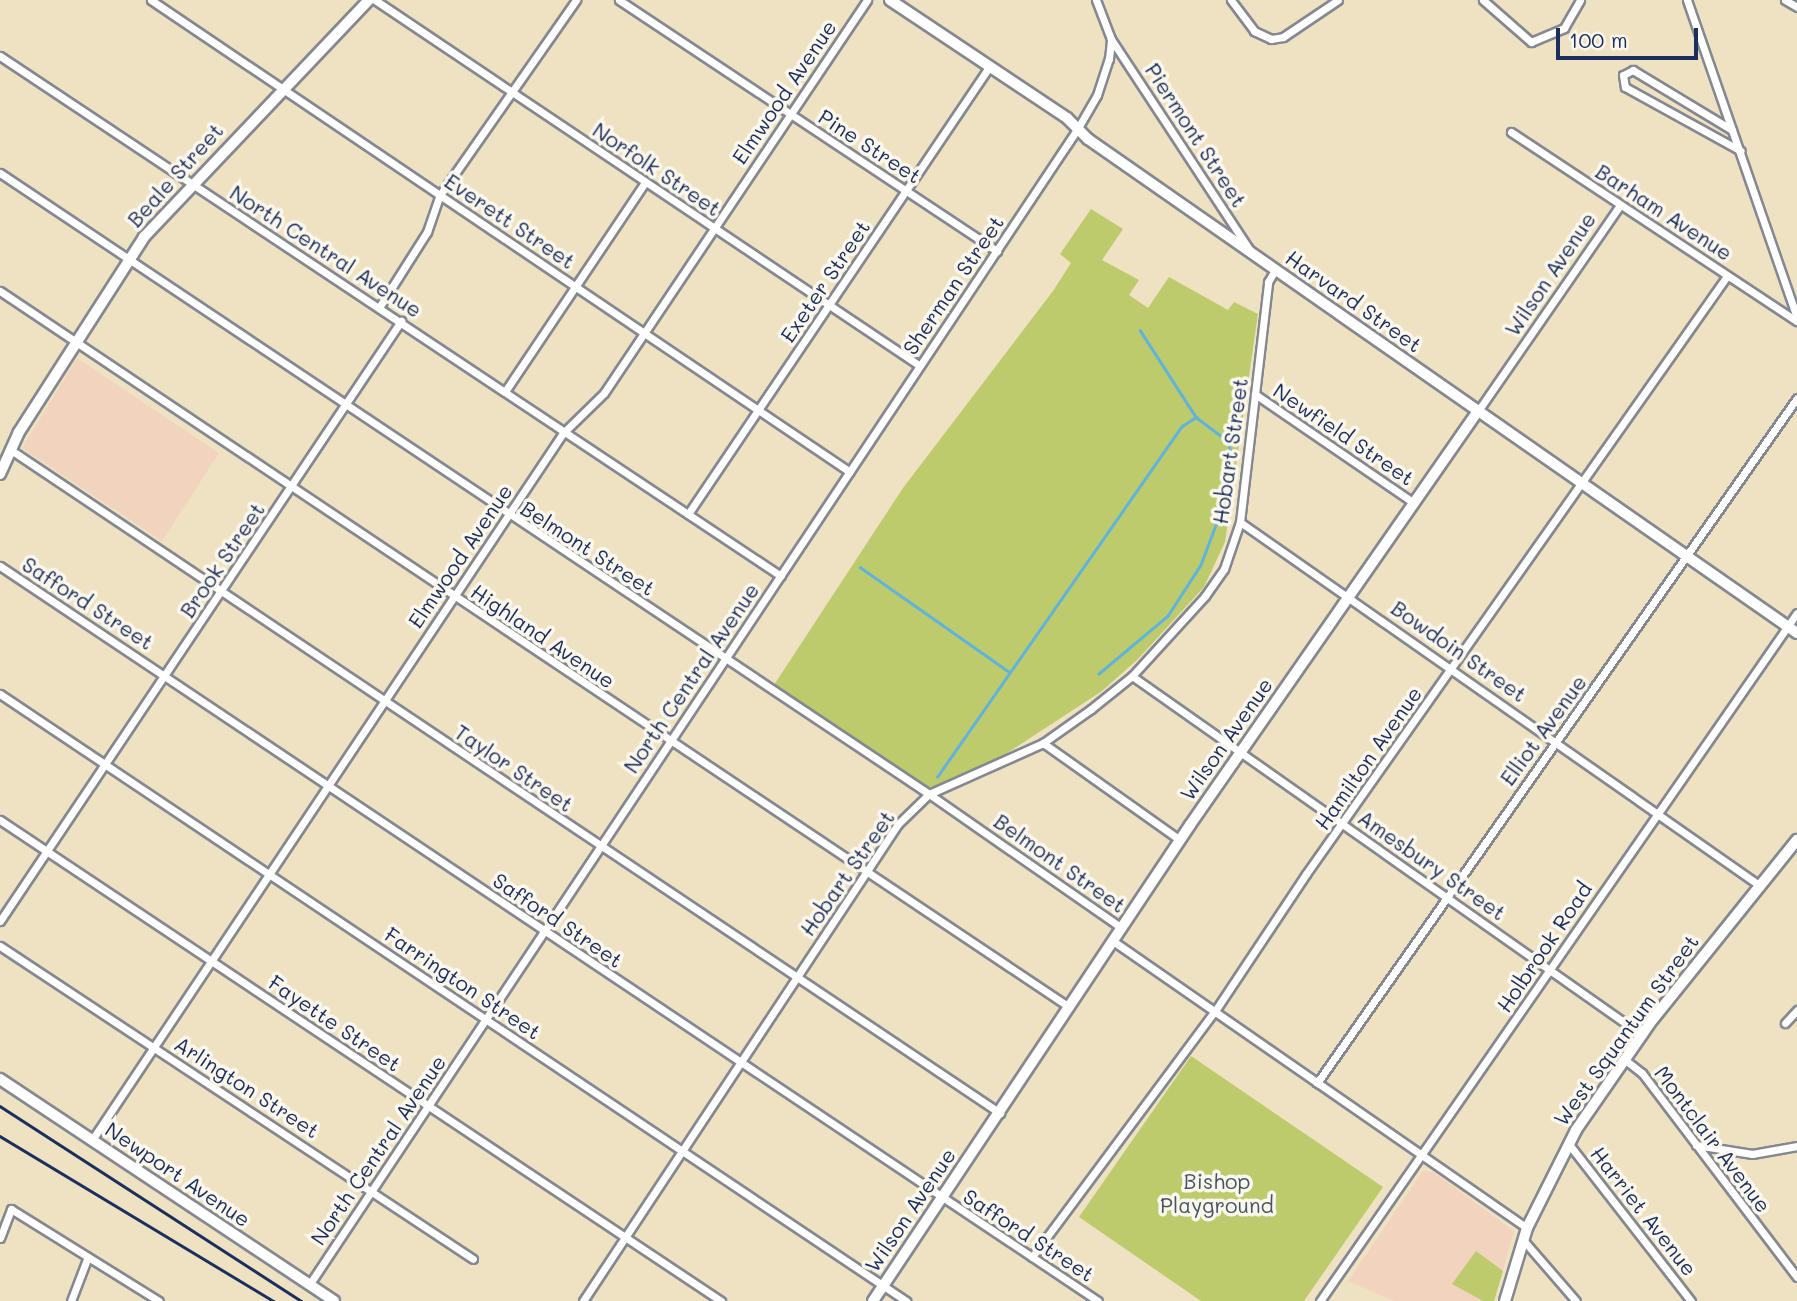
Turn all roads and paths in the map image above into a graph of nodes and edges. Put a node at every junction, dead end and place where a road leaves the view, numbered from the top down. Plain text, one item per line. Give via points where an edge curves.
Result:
1 (151, 0) edge
2 (369, 0) edge
3 (375, 0) edge
4 (576, 0) edge
5 (619, 0) edge
6 (867, 0) edge
7 (890, 0) edge
8 (1096, 0) edge
9 (1231, 0) edge
10 (1338, 0) edge
11 (1483, 0) edge
12 (1580, 0) edge
13 (1687, 0) edge
14 (1785, 0) edge
15 (1797, 7) edge
16 (1111, 39) junction
17 (0, 56) edge
18 (989, 67) junction
19 (282, 88) junction
20 (511, 92) junction
21 (790, 115) junction
22 (1078, 128) junction
23 (1733, 130) junction
24 (1511, 132) dead end
25 (1741, 151) junction
26 (0, 173) edge
27 (645, 182) junction
28 (192, 183) junction
29 (906, 190) junction
30 (440, 195) junction
31 (1620, 205) junction
32 (713, 228) junction
33 (997, 251) junction
34 (1251, 252) junction
35 (127, 261) junction
36 (1275, 270) junction
37 (1727, 276) junction
38 (575, 286) junction
39 (0, 291) edge
40 (830, 305) junction
41 (380, 306) junction
42 (1797, 320) edge
43 (401, 321) junction
44 (645, 334) junction
45 (75, 342) junction
46 (920, 366) junction
47 (506, 390) junction
48 (1255, 394) junction
49 (1797, 398) edge
50 (346, 406) junction
51 (761, 411) junction
52 (1478, 411) junction
53 (563, 433) junction
54 (11, 450) junction
55 (850, 472) junction
56 (0, 474) edge
57 (1581, 484) junction
58 (290, 489) junction
59 (1414, 503) junction
60 (688, 514) junction
61 (508, 516) junction
62 (1240, 522) junction
63 (1685, 556) junction
64 (0, 566) edge
65 (781, 576) junction
66 (222, 591) junction
67 (1348, 596) junction
68 (453, 597) junction
69 (1797, 613) edge
70 (1793, 630) edge
71 (724, 659) junction
72 (1452, 668) junction
73 (166, 676) junction
74 (1132, 676) junction
75 (0, 694) edge
76 (384, 701) junction
77 (1556, 741) junction
78 (670, 742) junction
79 (1043, 743) junction
80 (1240, 753) junction
81 (107, 765) junction
82 (328, 788) junction
83 (929, 794) junction
84 (1659, 813) junction
85 (0, 820) edge
86 (1342, 825) junction
87 (1180, 840) junction
88 (1797, 840) edge
89 (600, 846) junction
90 (49, 852) junction
91 (867, 871) junction
92 (268, 874) junction
93 (1759, 885) junction
94 (1446, 898) junction
95 (0, 921) edge
96 (1122, 928) junction
97 (544, 933) junction
98 (1113, 941) junction
99 (0, 946) edge
100 (212, 961) junction
101 (1551, 970) junction
102 (797, 977) junction
103 (1069, 1007) junction
104 (1797, 1010) edge
105 (1214, 1011) junction
106 (486, 1019) junction
107 (1785, 1023) dead end
108 (1642, 1035) junction
109 (153, 1046) junction
110 (1624, 1059) junction
111 (740, 1062) junction
112 (0, 1079) edge
113 (1317, 1083) junction
114 (428, 1106) junction
115 (1000, 1113) junction
116 (92, 1140) junction
117 (1569, 1143) junction
118 (1696, 1144) junction
119 (1797, 1146) edge
120 (681, 1150) junction
121 (1422, 1155) junction
122 (373, 1190) junction
123 (941, 1198) junction
124 (1527, 1228) junction
125 (624, 1236) junction
126 (0, 1238) edge
127 (1524, 1241) junction
128 (1032, 1257) junction
129 (87, 1259) junction
130 (473, 1259) dead end
131 (1797, 1276) edge
132 (309, 1285) junction
133 (883, 1286) junction
134 (71, 1301) edge
135 (159, 1301) edge
136 (334, 1301) edge
137 (583, 1301) edge
138 (721, 1301) edge
139 (873, 1301) edge
140 (906, 1301) edge
141 (1098, 1301) edge
142 (1320, 1301) edge
143 (1506, 1301) edge
144 (1576, 1301) edge
145 (1691, 1301) edge

1 - 19 street, Everett Street
2 - 19 main road, Beale Street
3 - 20 street, Norfolk Street
4 - 20 street
5 - 21 street, Pine Street
6 - 21 street, Elmwood Avenue
7 - 18 street, Harvard Street
8 - 16 street
9 - 10 street via 1254,31 1271,39 1283,37
11 - 12 street via 1531,42 1555,35
13 - 23 street
14 - 15 street
16 - 22 street, Sherman Street via 1097,95
16 - 34 street, Piermont Street
17 - 28 street, North Central Avenue
18 - 22 street, Harvard Street
18 - 29 street, Exeter Street
19 - 28 main road, Beale Street
19 - 30 street, Everett Street
20 - 27 street, Norfolk Street
20 - 30 street
21 - 29 street, Pine Street
21 - 32 street, Elmwood Avenue
22 - 33 street, Sherman Street
22 - 34 street, Harvard Street
23 - 25 street
23 - 25 street via 1633,70 1623,75 1625,87
24 - 31 street, Barham Avenue
25 - 42 street
26 - 35 street, Belmont Street
27 - 32 street, Norfolk Street
27 - 38 street
28 - 35 main road, Beale Street
28 - 41 street, North Central Avenue
29 - 33 street, Pine Street
29 - 40 street, Exeter Street
30 - 38 street, Everett Street
30 - 41 street via 427,232
31 - 37 street, Barham Avenue
31 - 52 street, Wilson Avenue
32 - 40 street, Norfolk Street
32 - 44 street, Elmwood Avenue
33 - 46 street, Sherman Street
34 - 36 street, Harvard Street
35 - 45 main road, Beale Street
35 - 50 street, Belmont Street
36 - 48 street, Hobart Street via 1268,282
36 - 52 street, Harvard Street
37 - 42 street, Barham Avenue
37 - 57 street, Hamilton Avenue
38 - 44 street, Everett Street
38 - 47 street
39 - 45 street, Highland Avenue
40 - 46 street, Norfolk Street
40 - 51 street, Exeter Street
41 - 43 street, North Central Avenue
43 - 47 street, North Central Avenue
43 - 50 street, Brook Street
44 - 51 street, Everett Street
44 - 53 street, Elmwood Avenue via 604,393
45 - 54 main road, Beale Street
45 - 58 street, Highland Avenue
46 - 55 street, Sherman Street
47 - 53 street, North Central Avenue
48 - 59 street, Newfield Street
48 - 62 street, Hobart Street
49 - 63 street, Elliot Avenue
50 - 58 street, Brook Street
50 - 61 street, Belmont Street
51 - 55 street, Everett Street
51 - 60 street, Exeter Street
52 - 57 street, Harvard Street
52 - 59 street, Wilson Avenue
53 - 60 street, North Central Avenue
53 - 61 street, Elmwood Avenue
54 - 56 main road, Beale Street
54 - 66 street, Taylor Street
55 - 65 street, Sherman Street
57 - 63 street, Harvard Street
57 - 72 street, Hamilton Avenue
58 - 66 street, Brook Street
58 - 68 street, Highland Avenue
59 - 67 street, Wilson Avenue
60 - 65 street, North Central Avenue
61 - 68 street, Elmwood Avenue
61 - 71 street, Belmont Street
62 - 67 street, Bowdoin Street
62 - 74 street, Hobart Street via 1224,569
63 - 70 street, Harvard Street
63 - 77 street, Elliot Avenue
64 - 73 street, Safford Street
65 - 71 street, North Central Avenue
66 - 73 street, Brook Street
66 - 76 street, Taylor Street
67 - 72 street, Bowdoin Street
67 - 80 street, Wilson Avenue
68 - 76 street, Elmwood Avenue
68 - 78 street, Highland Avenue
69 - 70 street, Holbrook Road
70 - 84 street, Holbrook Road
71 - 78 street, North Central Avenue
71 - 83 street, Belmont Street
72 - 77 street, Bowdoin Street
72 - 86 street, Hamilton Avenue
73 - 81 street, Brook Street
73 - 82 street, Safford Street
74 - 79 street, Hobart Street
74 - 80 street, Amesbury Street
75 - 81 street, Farrington Street
76 - 82 street, Elmwood Avenue
76 - 89 street, Taylor Street
77 - 84 street, Bowdoin Street
77 - 94 street, Elliot Avenue
78 - 89 street, North Central Avenue
78 - 91 street, Highland Avenue
79 - 83 street, Hobart Street
79 - 87 street
80 - 86 street, Amesbury Street
80 - 87 street, Wilson Avenue
81 - 90 street, Brook Street
81 - 92 street, Farrington Street
82 - 92 street, Elmwood Avenue
82 - 97 street, Safford Street
83 - 91 street, Hobart Street via 898,824
83 - 96 street, Belmont Street
84 - 93 street, Bowdoin Street
84 - 101 street, Holbrook Road
85 - 90 street, Fayette Street
86 - 94 street, Amesbury Street
86 - 105 street, Hamilton Avenue
87 - 96 street, Wilson Avenue
88 - 93 main road, West Squantum Street
89 - 97 street, North Central Avenue
89 - 102 street, Taylor Street
90 - 95 street, Brook Street
90 - 100 street, Fayette Street
91 - 102 street, Hobart Street
91 - 103 street, Highland Avenue
92 - 100 street, Elmwood Avenue
92 - 106 street, Farrington Street
93 - 108 main road, West Squantum Street
94 - 101 street, Amesbury Street
94 - 113 street, Elliot Avenue
96 - 98 street, Wilson Avenue
97 - 106 street, North Central Avenue
97 - 111 street, Safford Street
98 - 103 street, Wilson Avenue
98 - 105 street, Belmont Street
99 - 109 street, Arlington Street
100 - 109 street, Elmwood Avenue
100 - 114 street, Fayette Street
101 - 108 street, Amesbury Street
101 - 121 street, Holbrook Road
102 - 111 street, Hobart Street
102 - 115 street, Taylor Street
103 - 115 street, Wilson Avenue
104 - 107 street
105 - 113 street, Belmont Street
105 - 128 street, Hamilton Avenue
106 - 114 street, North Central Avenue
106 - 120 street, Farrington Street
108 - 110 main road, West Squantum Street
109 - 116 street, Elmwood Avenue
109 - 122 street, Arlington Street
110 - 117 main road, West Squantum Street
110 - 118 street, Montclair Avenue via 1642,1073
111 - 120 street, Hobart Street
111 - 123 street, Safford Street
112 - 116 main road, Newport Avenue
113 - 121 street, Belmont Street
114 - 122 street, North Central Avenue
114 - 125 street, Fayette Street
115 - 123 street, Wilson Avenue
116 - 132 main road, Newport Avenue
117 - 124 main road, West Squantum Street
117 - 145 street, Harriet Avenue
118 - 119 street via 1752,1154
118 - 131 street, Montclair Avenue
120 - 125 street, Hobart Street
120 - 133 street, Farrington Street
121 - 124 street, Belmont Street
121 - 142 street, Holbrook Road
122 - 130 street, Arlington Street
122 - 132 street, North Central Avenue
123 - 128 street, Safford Street
123 - 133 street, Wilson Avenue
124 - 127 main road, West Squantum Street
125 - 137 street, Hobart Street
125 - 138 street, Fayette Street
126 - 129 street via 11,1209
127 - 143 main road, West Squantum Street
127 - 144 street
128 - 141 street, Safford Street
129 - 134 street
129 - 135 street
132 - 136 main road, Newport Avenue
133 - 139 street, Wilson Avenue
133 - 140 street, Farrington Street

